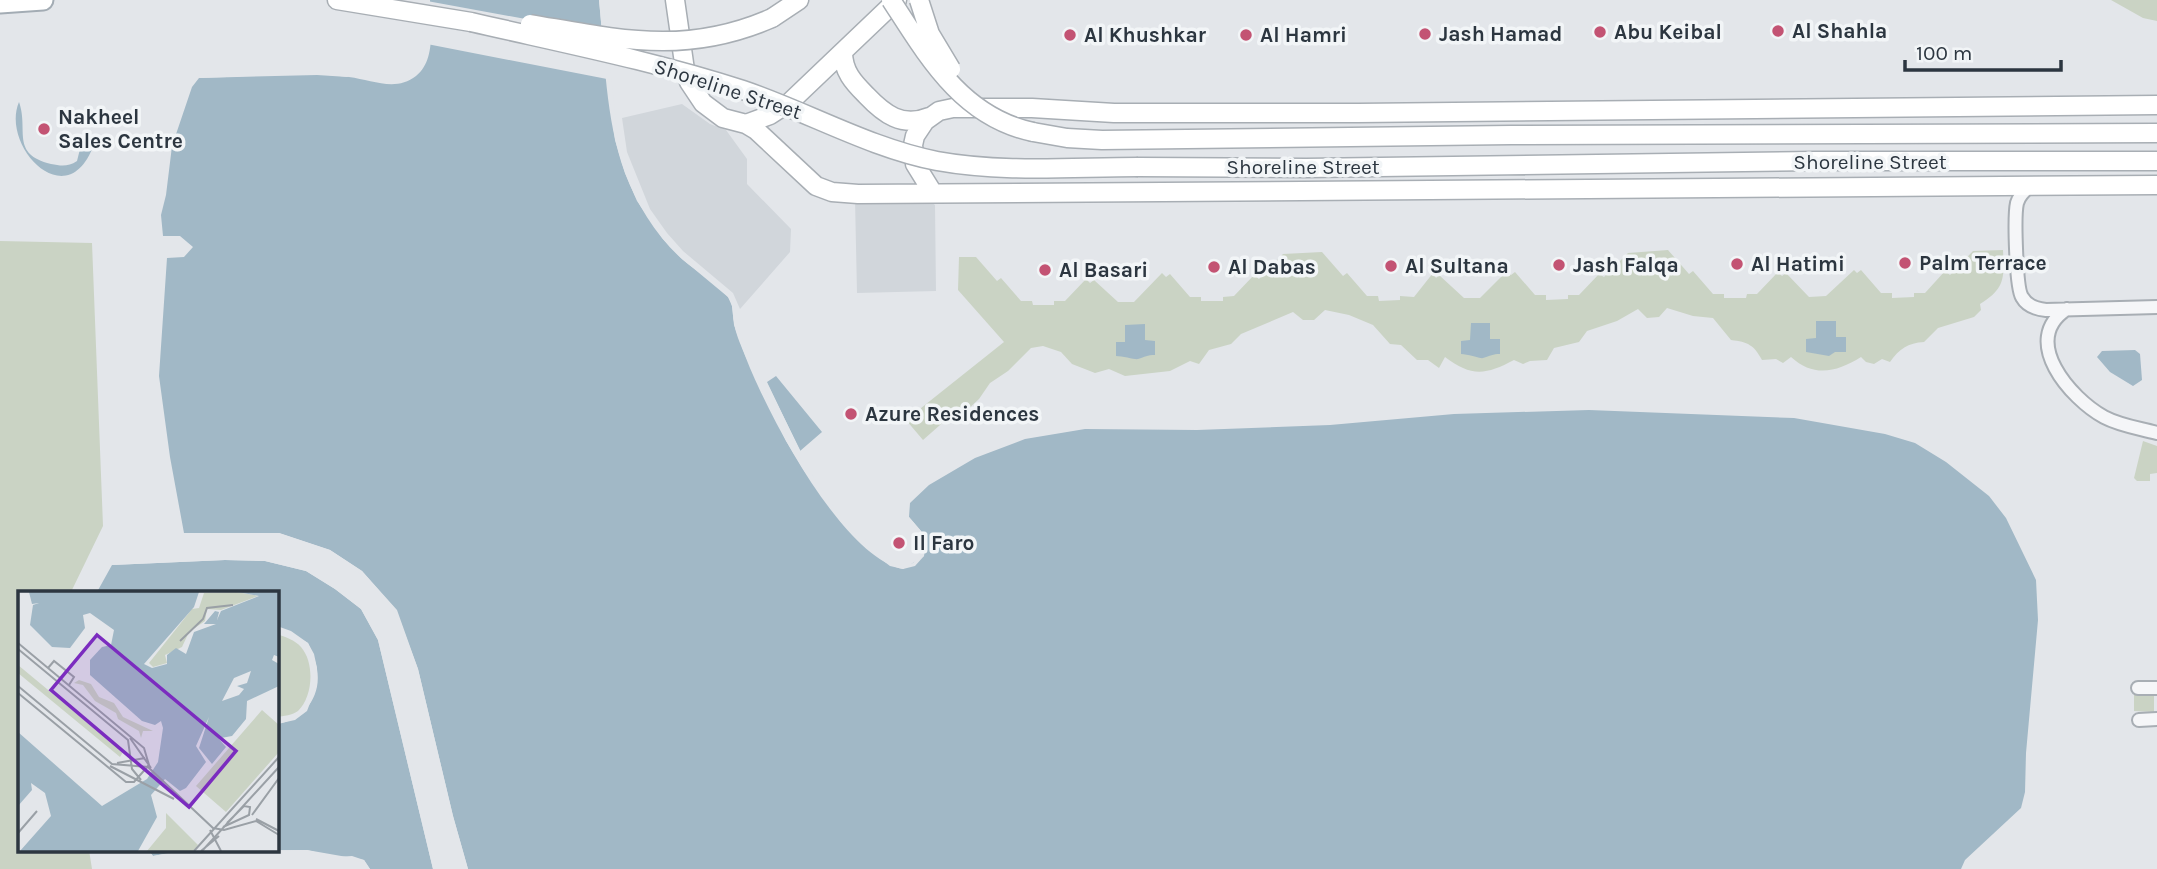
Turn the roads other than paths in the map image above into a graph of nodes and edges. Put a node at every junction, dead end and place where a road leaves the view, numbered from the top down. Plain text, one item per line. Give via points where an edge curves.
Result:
1 (43, 0) edge
2 (337, 0) edge
3 (675, 0) edge
4 (800, 0) edge
5 (891, 0) edge
6 (897, 0) edge
7 (919, 0) edge
8 (0, 3) edge
9 (471, 22) junction
10 (843, 52) junction
11 (2157, 105) edge
12 (1697, 110) junction
13 (1467, 112) junction
14 (1358, 113) junction
15 (933, 115) junction
16 (746, 124) junction
17 (1033, 132) junction
18 (2157, 133) edge
19 (1511, 135) junction
20 (1662, 136) junction
21 (1319, 137) junction
22 (2157, 161) edge
23 (1776, 163) junction
24 (1548, 165) junction
25 (1306, 168) junction
26 (2157, 185) edge
27 (2030, 186) junction
28 (1816, 187) junction
29 (1511, 190) junction
30 (1340, 191) junction
31 (933, 192) junction
32 (2157, 307) edge
33 (2067, 309) junction
34 (2157, 433) edge
35 (2137, 688) dead end
36 (2157, 688) edge
37 (2157, 719) edge
38 (2139, 720) dead end

1 - 8 main road
2 - 9 main road
3 - 16 main road via 685,70 695,93 723,118
4 - 9 main road, bridge via 772,18 693,41 660,43 527,24
5 - 17 main road, Shoreline Street, bridge via 953,88 997,120
6 - 10 main road
7 - 17 main road, bridge via 930,34 956,75 979,98
9 - 25 main road, Shoreline Street, bridge via 713,81 892,149 933,160 998,168
10 - 15 main road via 849,77 886,114 909,121
10 - 16 main road via 790,102
11 - 12 main road
12 - 13 main road
12 - 20 main road
13 - 14 main road
13 - 19 main road
14 - 15 main road via 959,108
14 - 21 main road
15 - 31 main road via 915,136 913,155
16 - 31 main road via 821,189 858,194
17 - 21 main road, Shoreline Street via 1084,140
18 - 20 main road, Shoreline Street
19 - 20 main road, Shoreline Street
19 - 21 main road, Shoreline Street
22 - 23 main road, Shoreline Street
23 - 24 main road, Shoreline Street
23 - 28 main road
24 - 25 main road, Shoreline Street
24 - 29 main road
25 - 30 main road
26 - 27 main road
27 - 28 main road
27 - 33 street via 2017,208 2019,289 2034,307
28 - 29 main road
29 - 30 main road
30 - 31 main road
32 - 33 street
33 - 34 street via 2054,321 2047,342 2066,384 2084,404 2107,419
35 - 36 street
37 - 38 street

